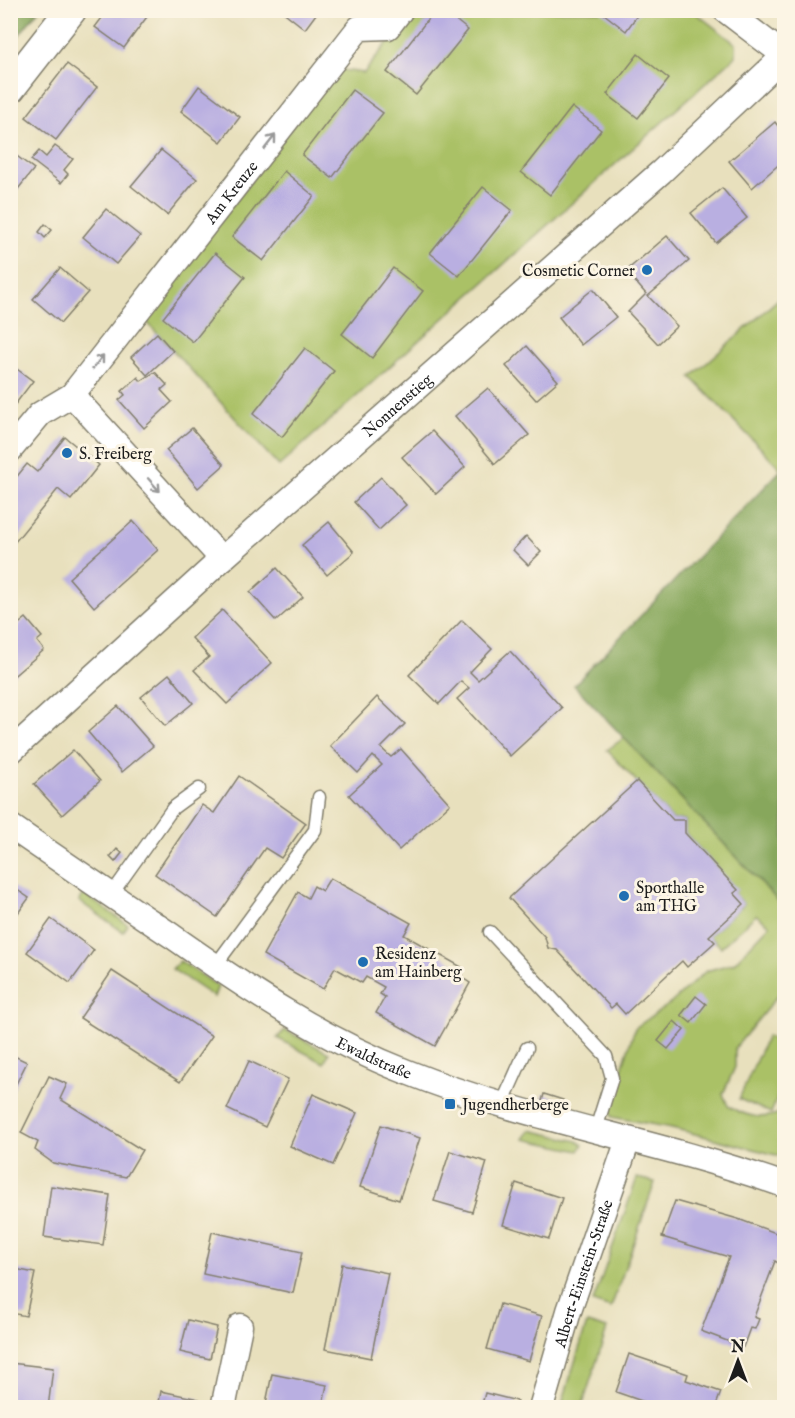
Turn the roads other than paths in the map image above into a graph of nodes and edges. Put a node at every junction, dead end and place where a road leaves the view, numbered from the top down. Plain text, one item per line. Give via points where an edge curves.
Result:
1 (71, 10) edge
2 (401, 10) edge
3 (726, 10) edge
4 (784, 56) edge
5 (10, 88) edge
6 (72, 395) junction
7 (10, 450) edge
8 (222, 559) junction
9 (10, 752) edge
10 (199, 789) dead end
11 (320, 797) dead end
12 (10, 826) edge
13 (111, 895) junction
14 (490, 932) dead end
15 (216, 966) junction
16 (527, 1048) dead end
17 (501, 1106) junction
18 (595, 1132) junction
19 (628, 1140) junction
20 (784, 1185) edge
21 (240, 1326) dead end
22 (223, 1407) edge
23 (541, 1407) edge

1 - 5 street
6 -> 2 street, Am Kreuze via 359,28 388,27
3 - 4 street
4 - 8 street, Nonnenstieg via 652,180
6 - 7 street, Am Kreuze via 40,414
6 -> 8 street
8 - 9 street, Nonnenstieg
10 - 13 lane via 173,808
11 - 15 lane via 315,830
12 - 13 street, Ewaldstraße
13 - 15 street, Ewaldstraße
14 - 18 lane via 606,1056 612,1078
15 - 17 street, Ewaldstraße via 323,1033 404,1071
16 - 17 lane
17 - 18 street, Ewaldstraße
18 - 19 street, Ewaldstraße
19 - 20 street, Ewaldstraße
19 - 23 street, Albert-Einstein-Straße via 569,1311
21 - 22 street

